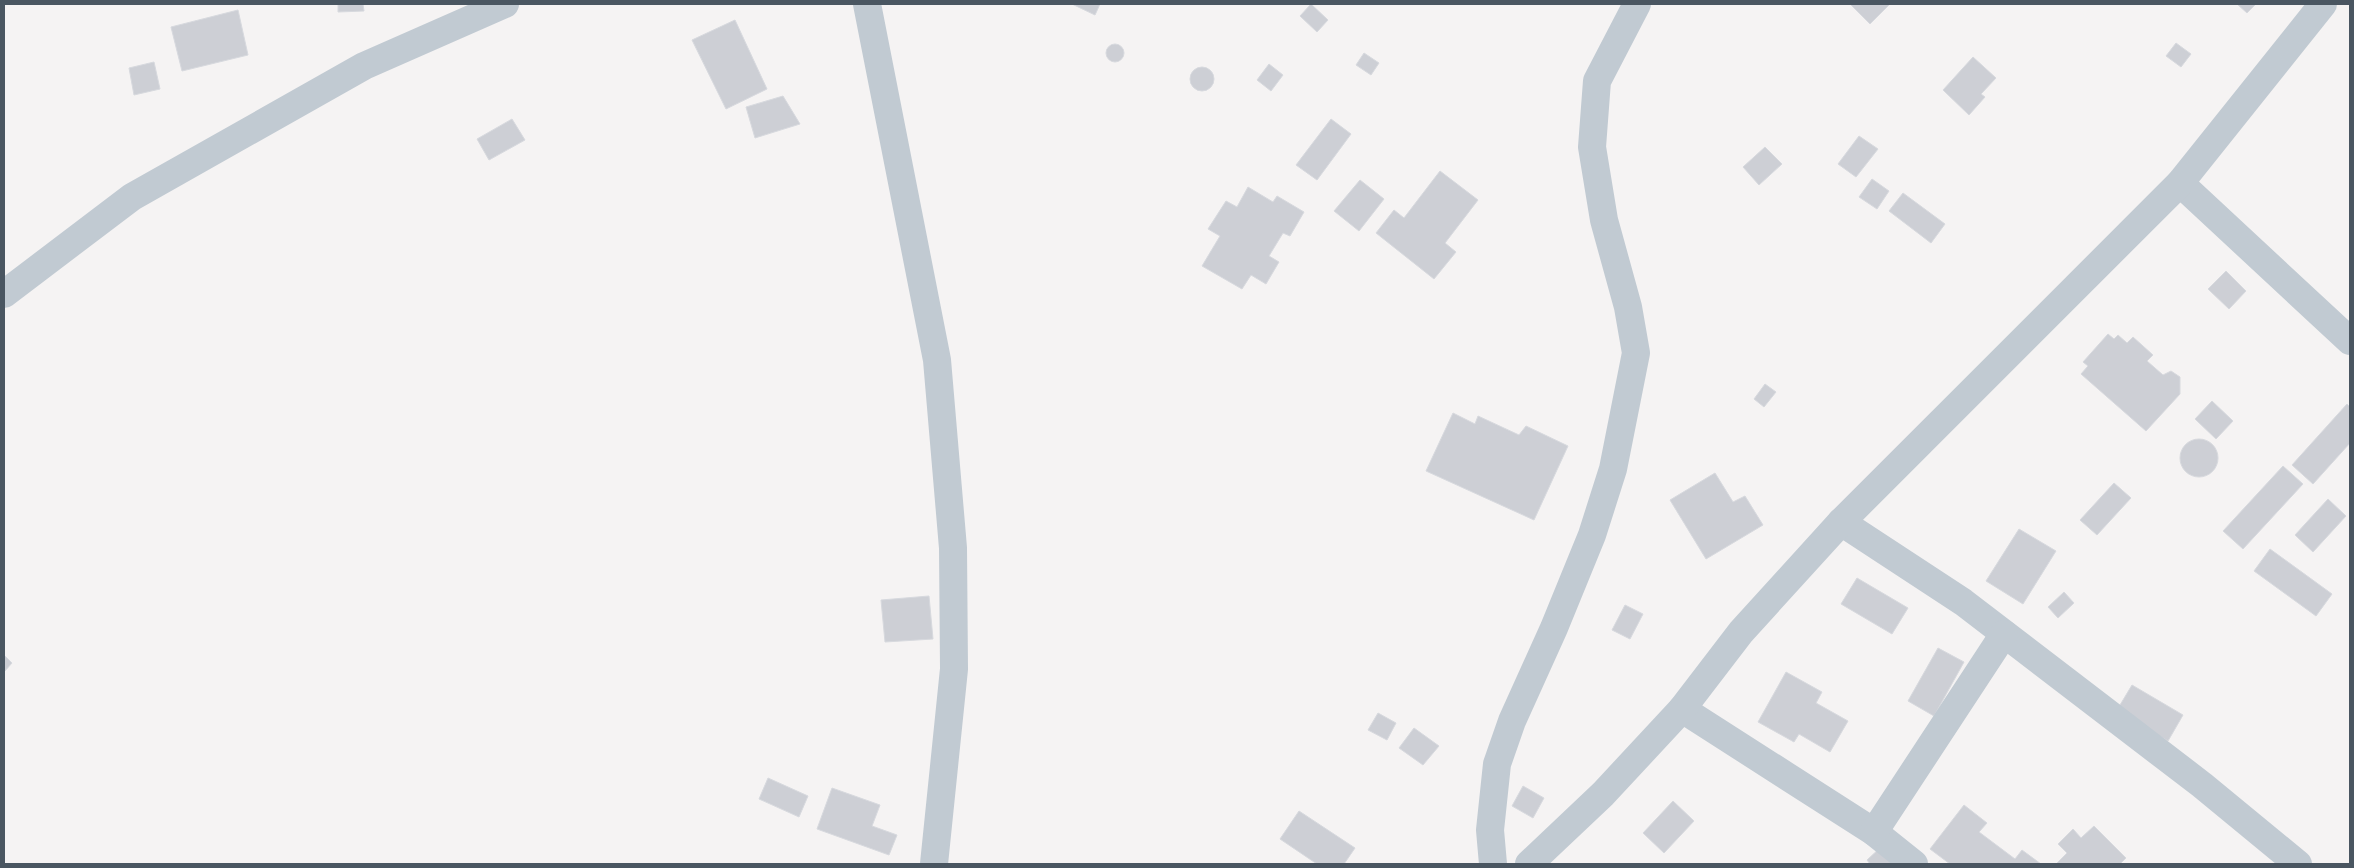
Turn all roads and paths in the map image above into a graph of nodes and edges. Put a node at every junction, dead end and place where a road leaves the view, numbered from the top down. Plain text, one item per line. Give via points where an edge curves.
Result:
1 (505, 4) edge
2 (867, 4) edge
3 (1637, 4) edge
4 (2323, 4) edge
5 (2180, 183) junction
6 (4, 294) edge
7 (2350, 341) edge
8 (1841, 522) junction
9 (2004, 634) junction
10 (1682, 709) junction
11 (1874, 832) junction
12 (934, 864) edge
13 (1493, 864) edge
14 (1529, 864) edge
15 (1914, 864) edge
16 (2298, 864) edge

1 - 6 street via 364,66 132,197
2 - 12 street via 938,360 953,538 954,669
3 - 13 street via 1597,81 1592,147 1604,220 1628,306 1636,353 1613,469 1592,534 1512,721 1497,764 1490,830
4 - 5 street
5 - 7 street
5 - 8 street
8 - 9 street via 1964,602
8 - 10 street via 1741,632
9 - 11 street
9 - 16 street via 2202,785
10 - 11 street
10 - 14 street via 1603,794
11 - 15 street

